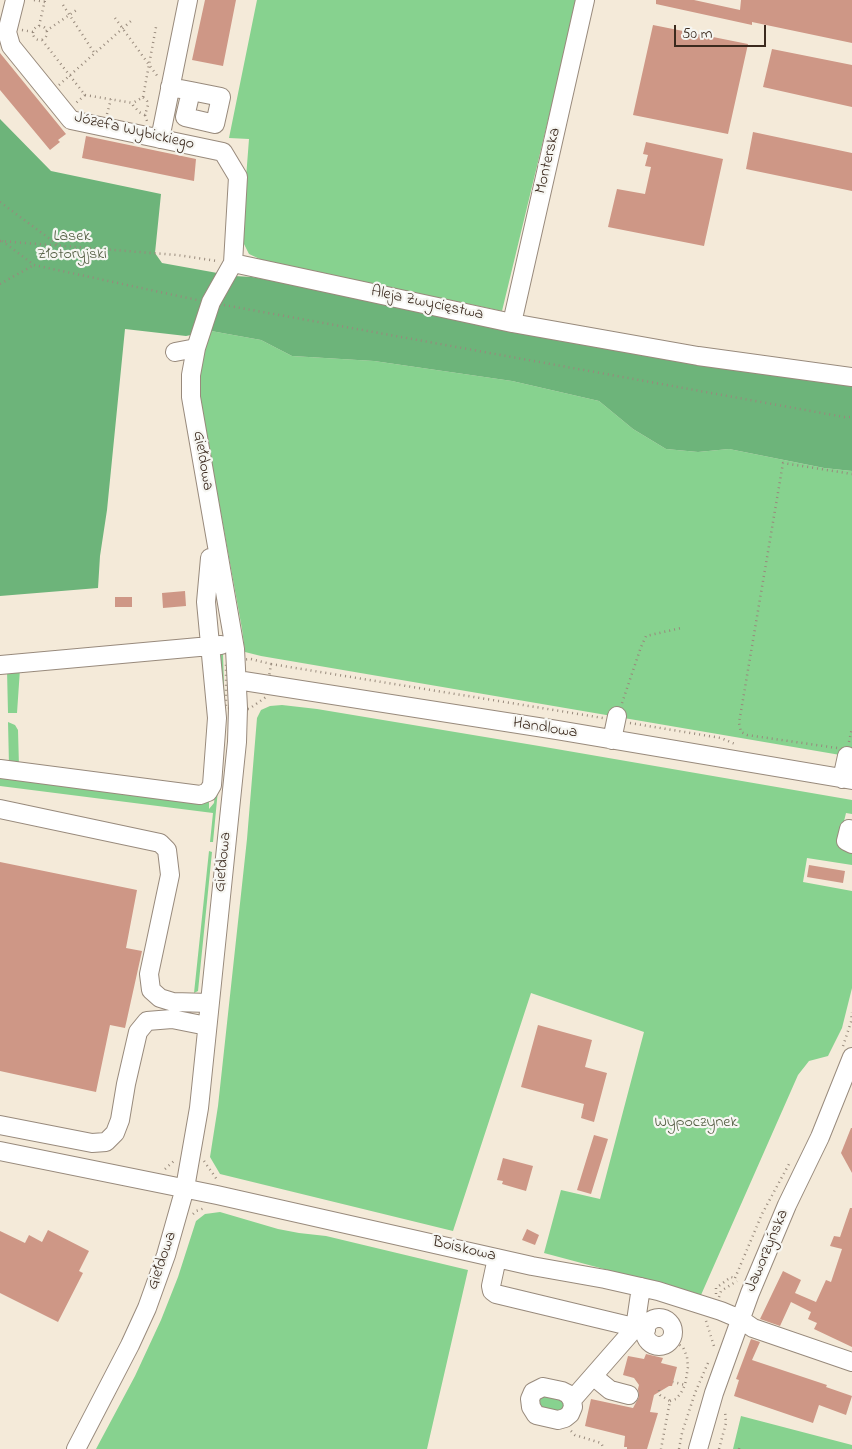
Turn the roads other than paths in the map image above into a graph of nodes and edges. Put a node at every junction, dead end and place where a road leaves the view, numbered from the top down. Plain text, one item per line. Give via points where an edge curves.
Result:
1 (15, 0) edge
2 (188, 0) edge
3 (585, 0) edge
4 (170, 89) junction
5 (191, 91) dead end
6 (155, 138) junction
7 (230, 258) junction
8 (512, 322) junction
9 (196, 348) junction
10 (175, 352) dead end
11 (852, 378) edge
12 (209, 558) junction
13 (234, 644) junction
14 (211, 646) junction
15 (0, 665) edge
16 (237, 680) junction
17 (616, 719) road end
18 (612, 740) junction
19 (844, 751) road end
20 (0, 769) edge
21 (847, 779) edge
22 (0, 809) edge
23 (150, 990) junction
24 (210, 1003) junction
25 (146, 1021) junction
26 (207, 1026) junction
27 (847, 1054) edge
28 (0, 1125) edge
29 (0, 1151) edge
30 (185, 1188) junction
31 (497, 1258) junction
32 (641, 1288) junction
33 (740, 1318) junction
34 (640, 1329) junction
35 (671, 1340) road end
36 (852, 1362) edge
37 (593, 1376) junction
38 (629, 1395) dead end
39 (572, 1400) junction
40 (76, 1449) edge
41 (698, 1449) edge

1 - 6 street, Józefa Wybickiego via 7,32 10,46 71,120
2 - 4 street
3 - 8 street, Monterska
4 - 5 street
4 - 6 street
6 - 7 street, Józefa Wybickiego via 223,152 238,177
7 - 8 street, Aleja Zwycięstwa
7 - 9 street, Giełdowa
8 - 11 street, Aleja Zwycięstwa via 698,356
9 - 10 street
9 - 12 street, Giełdowa via 191,397
12 - 13 street, Giełdowa
12 - 14 street via 206,602
13 - 14 street
13 - 16 street, Giełdowa
14 - 15 street
14 - 20 street via 217,718 212,785 208,792 200,795
16 - 18 street, Handlowa
16 - 24 street, Giełdowa via 237,742
17 - 18 street
18 - 21 street, Handlowa
19 - 21 street
22 - 23 street via 146,839 160,843 166,850 170,874 149,974
23 - 24 street via 173,1002
23 - 25 street
24 - 26 street, Giełdowa
25 - 26 street via 172,1018
25 - 28 street via 138,1032 120,1120 115,1133 106,1142 92,1144
26 - 30 street, Giełdowa via 199,1108
27 - 33 street, Jaworzyńska via 827,1120
29 - 30 street, Boiskowa
30 - 31 street, Boiskowa
30 - 40 street, Giełdowa via 147,1308
31 - 32 street, Boiskowa
31 - 34 street via 491,1286 496,1294
32 - 33 street, Boiskowa
32 - 34 street
33 - 36 street, Boiskowa via 752,1328
33 - 41 street, Jaworzyńska
34 - 35 street via 657,1346
34 - 37 street
37 - 38 street via 610,1390
37 - 39 street
39 - 39 street via 570,1414 558,1420 536,1415 530,1399 533,1392 543,1387 562,1391

